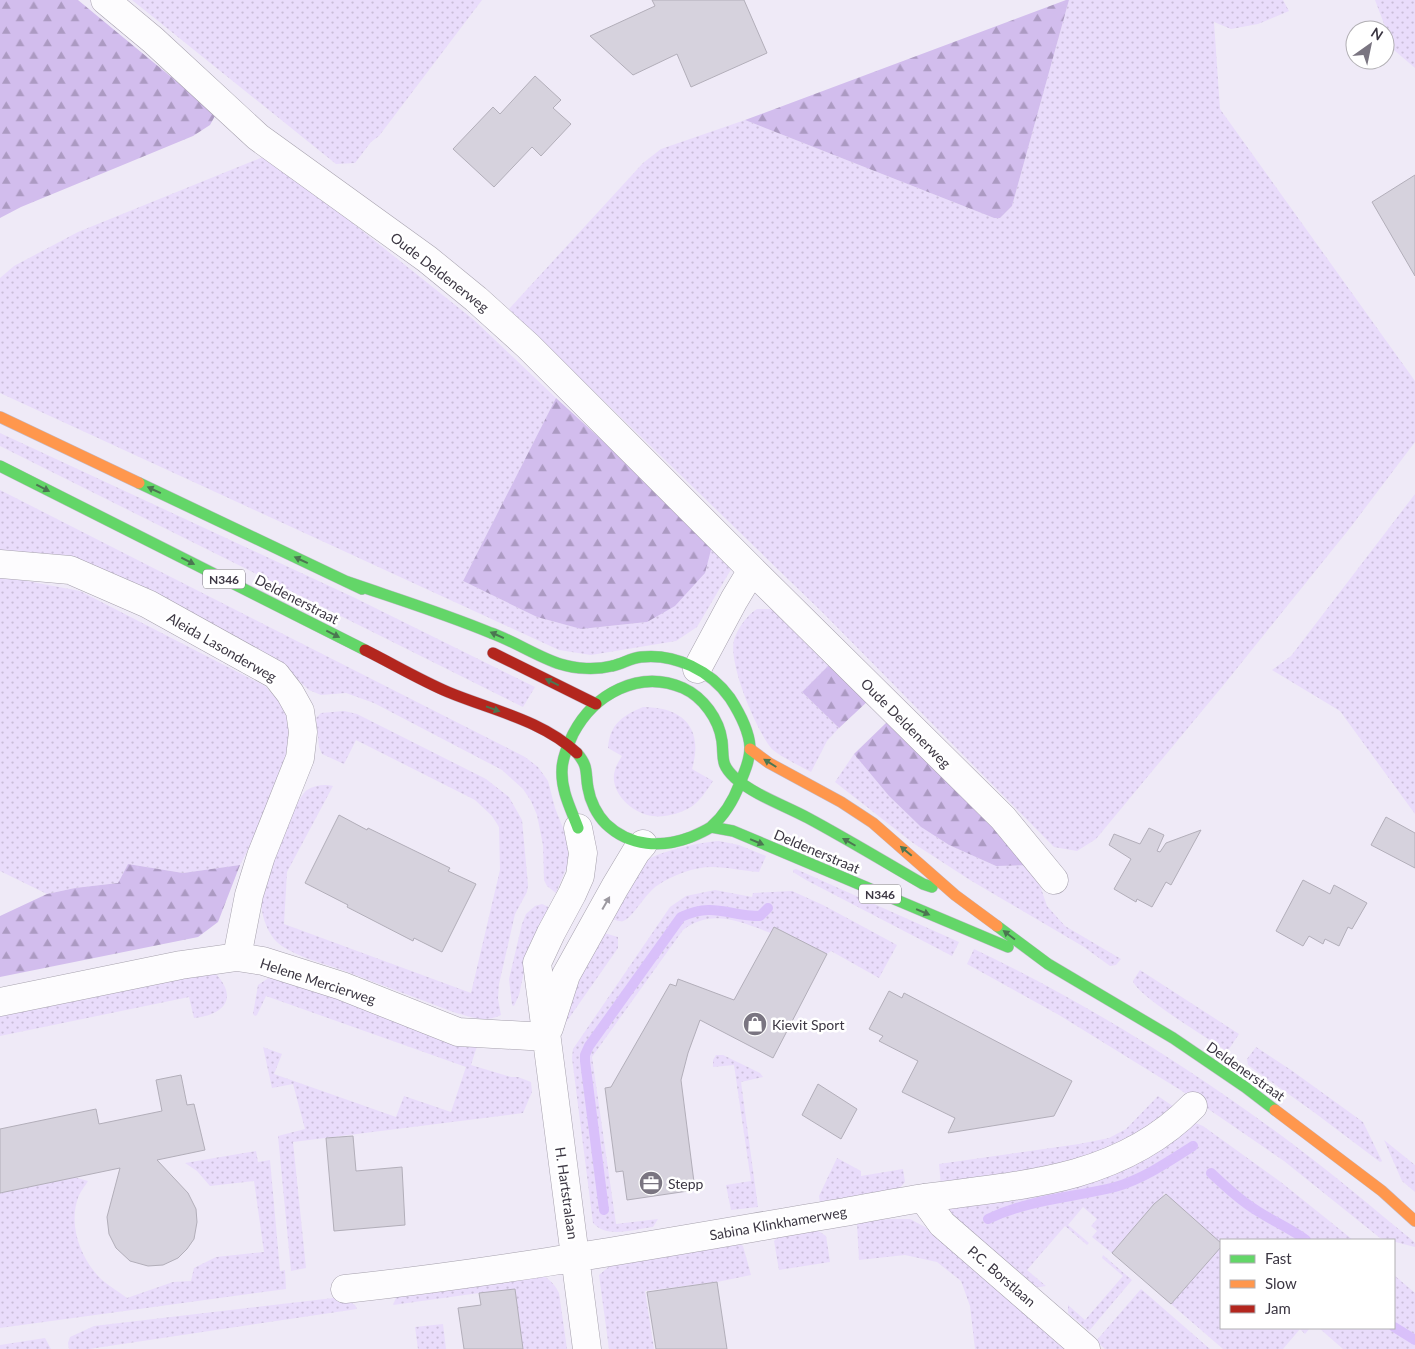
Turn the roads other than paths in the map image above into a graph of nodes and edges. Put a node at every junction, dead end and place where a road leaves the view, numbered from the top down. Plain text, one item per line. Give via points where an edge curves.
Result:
1 (104, 0) edge
2 (0, 417) edge
3 (0, 466) edge
4 (0, 564) edge
5 (752, 570) junction
6 (345, 581) junction
7 (426, 620) dead end
8 (480, 647) dead end
9 (685, 676) junction
10 (448, 692) junction
11 (596, 704) junction
12 (488, 720) dead end
13 (568, 746) junction
14 (750, 749) junction
15 (550, 757) dead end
16 (562, 769) junction
17 (741, 783) junction
18 (711, 827) junction
19 (578, 828) joint
20 (644, 844) junction
21 (1054, 880) dead end
22 (955, 895) junction
23 (237, 957) junction
24 (1048, 964) junction
25 (0, 1002) edge
26 (546, 1036) junction
27 (1193, 1106) dead end
28 (923, 1198) junction
29 (1415, 1221) edge
30 (576, 1258) junction
31 (345, 1289) dead end
32 (588, 1349) edge
33 (1086, 1349) edge

1 - 5 street, Oude Deldenerweg via 258,137 427,259 476,299 528,346
6 -> 2 main road, N346
3 -> 10 main road, Deldenerstraat / N346
4 - 23 street, Aleida Lasonderweg via 70,570 140,600 276,675 290,693 300,711 304,732 300,758 261,856 249,895
5 - 9 street
5 - 21 street, Oude Deldenerweg via 1003,818
6 - 7 main road, N346
9 -> 6 main road, N346 via 687,663 664,657 642,657 592,669 562,665 491,632
11 -> 8 main road
9 - 11 main road, N346 via 634,683 609,693
9 - 14 main road, N346 via 717,682 733,700 747,732
9 - 17 main road, N346 via 692,693 714,719 722,738 721,760 725,768
10 - 12 main road, Deldenerstraat / N346
10 -> 13 main road, Deldenerstraat / N346 via 516,717
11 - 13 main road, N346 via 580,722
13 - 16 main road, N346
13 - 20 main road, N346 via 581,758 587,770 588,795 601,818 627,838
14 - 17 main road, N346
22 -> 14 main road, Deldenerstraat / N346 via 873,823
15 - 16 main road
16 - 19 main road, N346 via 566,799
17 - 18 main road, N346 via 728,807
22 -> 17 main road, Deldenerstraat / N346 via 923,884
18 - 20 main road, N346 via 680,841 664,845
18 -> 24 main road, Deldenerstraat / N346 via 732,831
19 - 26 street, H. Hartstralaan via 583,853 580,876 537,963
26 -> 20 street, H. Hartstralaan via 566,974 623,873
24 -> 22 main road, Deldenerstraat / N346
23 - 25 street, Helene Mercierweg via 181,965
23 - 26 street, Helene Mercierweg via 264,961 342,986 458,1032
24 - 29 main road, Deldenerstraat via 1173,1038 1245,1087 1382,1191
26 - 30 street, H. Hartstralaan
27 - 28 street, Sabina Klinkhamerweg via 1156,1138 1118,1158 1075,1173
28 - 30 street, Sabina Klinkhamerweg
28 - 33 street, P.C. Borstlaan via 942,1224
30 - 31 street, Sabina Klinkhamerweg
30 - 32 street, H. Hartstralaan

